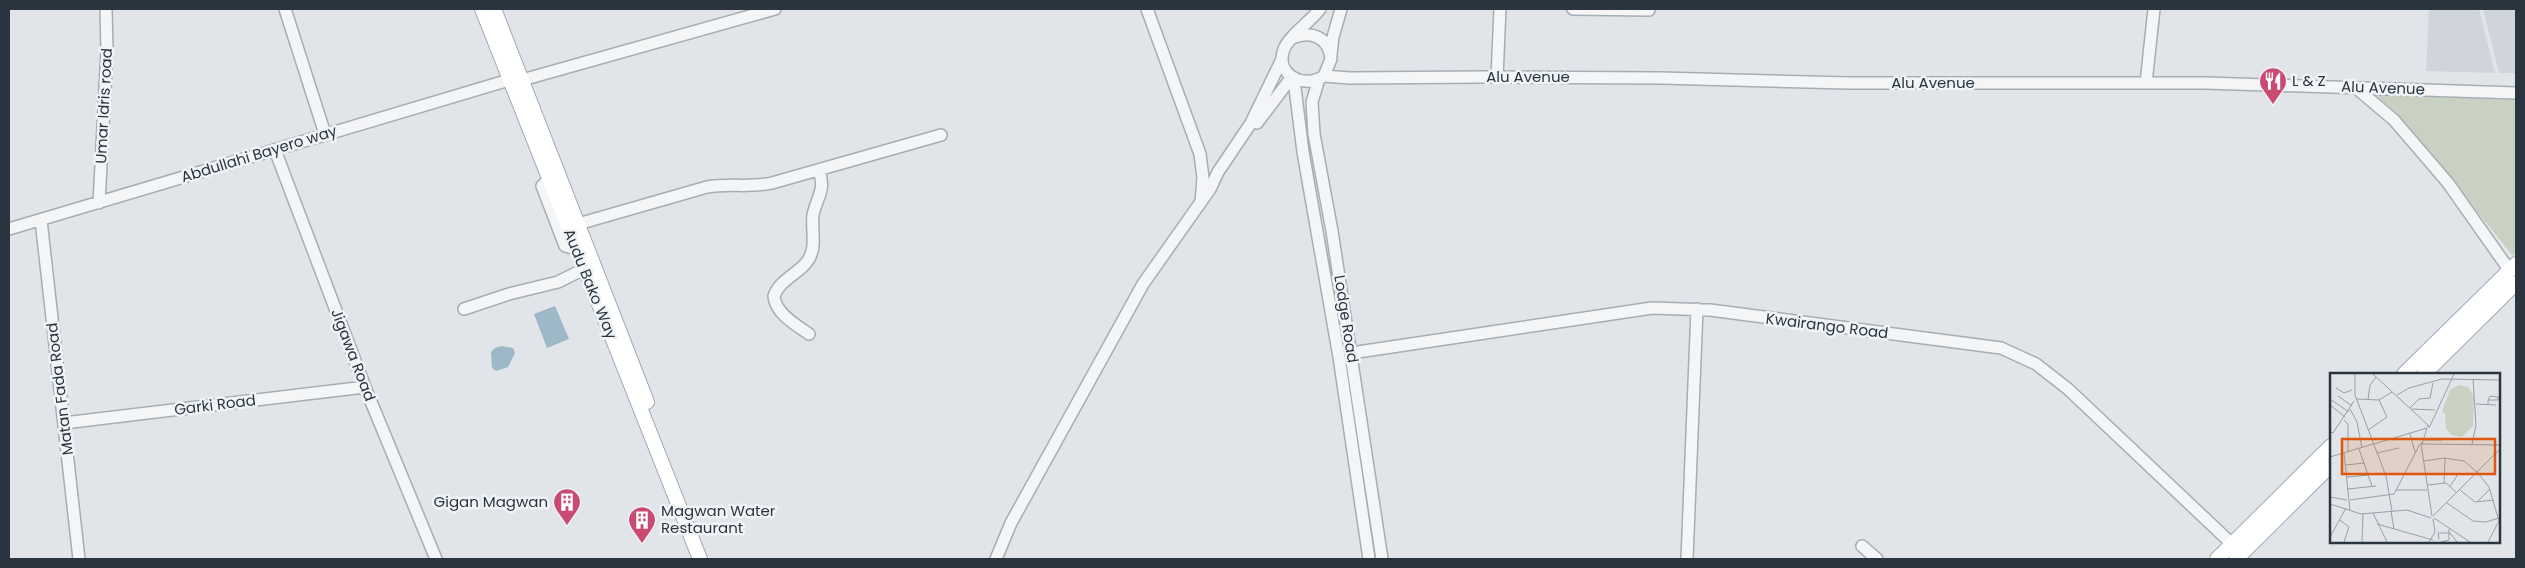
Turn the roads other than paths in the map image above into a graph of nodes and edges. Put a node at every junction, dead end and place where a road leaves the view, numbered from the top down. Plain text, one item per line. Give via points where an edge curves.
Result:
1 (106, 9) edge
2 (285, 9) edge
3 (482, 9) edge
4 (494, 9) edge
5 (775, 9) edge
6 (1147, 9) edge
7 (1320, 9) edge
8 (1341, 9) edge
9 (1500, 9) edge
10 (1572, 9) edge
11 (2154, 9) edge
12 (1650, 10) dead end
13 (1292, 38) junction
14 (1282, 59) junction
15 (1331, 59) junction
16 (1497, 77) junction
17 (1321, 78) junction
18 (1350, 78) junction
19 (1293, 79) junction
20 (515, 80) junction
21 (2146, 83) junction
22 (2355, 87) junction
23 (2516, 93) edge
24 (325, 134) junction
25 (941, 135) dead end
26 (275, 150) junction
27 (819, 170) junction
28 (1210, 189) junction
29 (99, 203) junction
30 (1201, 204) junction
31 (40, 220) junction
32 (578, 224) junction
33 (9, 229) edge
34 (584, 269) junction
35 (2515, 278) edge
36 (464, 309) dead end
37 (1697, 309) junction
38 (808, 334) dead end
39 (1351, 354) junction
40 (2405, 373) edge
41 (2425, 373) edge
42 (365, 387) junction
43 (64, 423) junction
44 (2330, 447) edge
45 (2330, 466) edge
46 (1862, 546) dead end
47 (2238, 554) edge
48 (79, 559) edge
49 (436, 559) edge
50 (700, 559) edge
51 (710, 559) edge
52 (996, 559) edge
53 (1369, 559) edge
54 (1382, 559) edge
55 (1687, 559) edge
56 (1877, 559) edge
57 (2217, 559) edge

1 - 29 street, Umar Idris road via 107,51
2 - 24 street
3 - 20 main road, Audu Bako Way
4 - 20 main road, Audu Bako Way
5 - 20 street, Abdullahi Bayero way
6 - 30 street via 1200,154 1203,178
7 - 13 street
8 - 15 street
9 - 16 street
10 - 12 street
11 - 21 street
13 - 14 street via 1283,51
13 - 15 street via 1311,34 1320,38 1327,44
14 - 19 street via 1284,69
14 - 28 street via 1251,122
15 - 17 street
15 - 18 street
16 - 18 street, Alu Avenue
16 - 21 street, Alu Avenue via 1848,83
17 - 18 street, Alu Avenue
17 - 19 street via 1307,83
17 - 39 street, Lodge Road via 1312,102 1314,134
19 - 28 street via 1270,104 1224,175
19 - 53 street, Lodge Road
20 - 24 street, Abdullahi Bayero way
20 - 32 main road, Audu Bako Way
20 - 34 main road, Audu Bako Way via 548,180
21 - 22 street, Alu Avenue
22 - 23 street, Alu Avenue
22 - 35 street via 2394,120 2448,183
24 - 26 street, Abdullahi Bayero way
25 - 27 street
26 - 29 street, Abdullahi Bayero way
26 - 42 street, Jigawa Road
27 - 32 street via 757,187 722,184 707,187
27 - 38 street via 822,186 813,216 812,254 774,296 777,306
28 - 30 street
29 - 31 street, Abdullahi Bayero way
30 - 52 street via 1143,284 1011,523
31 - 33 street, Abdullahi Bayero way
31 - 43 street, Matan Fada Road
32 - 51 main road, Audu Bako Way
34 - 36 street via 558,282
34 - 50 main road, Audu Bako Way
35 - 40 main road
35 - 41 main road
37 - 39 street, Kwairango Road via 1652,308
37 - 47 street, Kwairango Road via 1978,344 2017,355 2036,364 2068,389
37 - 55 street
39 - 54 street, Lodge Road
42 - 43 street, Garki Road
42 - 49 street, Jigawa Road
43 - 48 street, Matan Fada Road
44 - 47 main road
45 - 47 main road
46 - 56 street
47 - 57 main road

